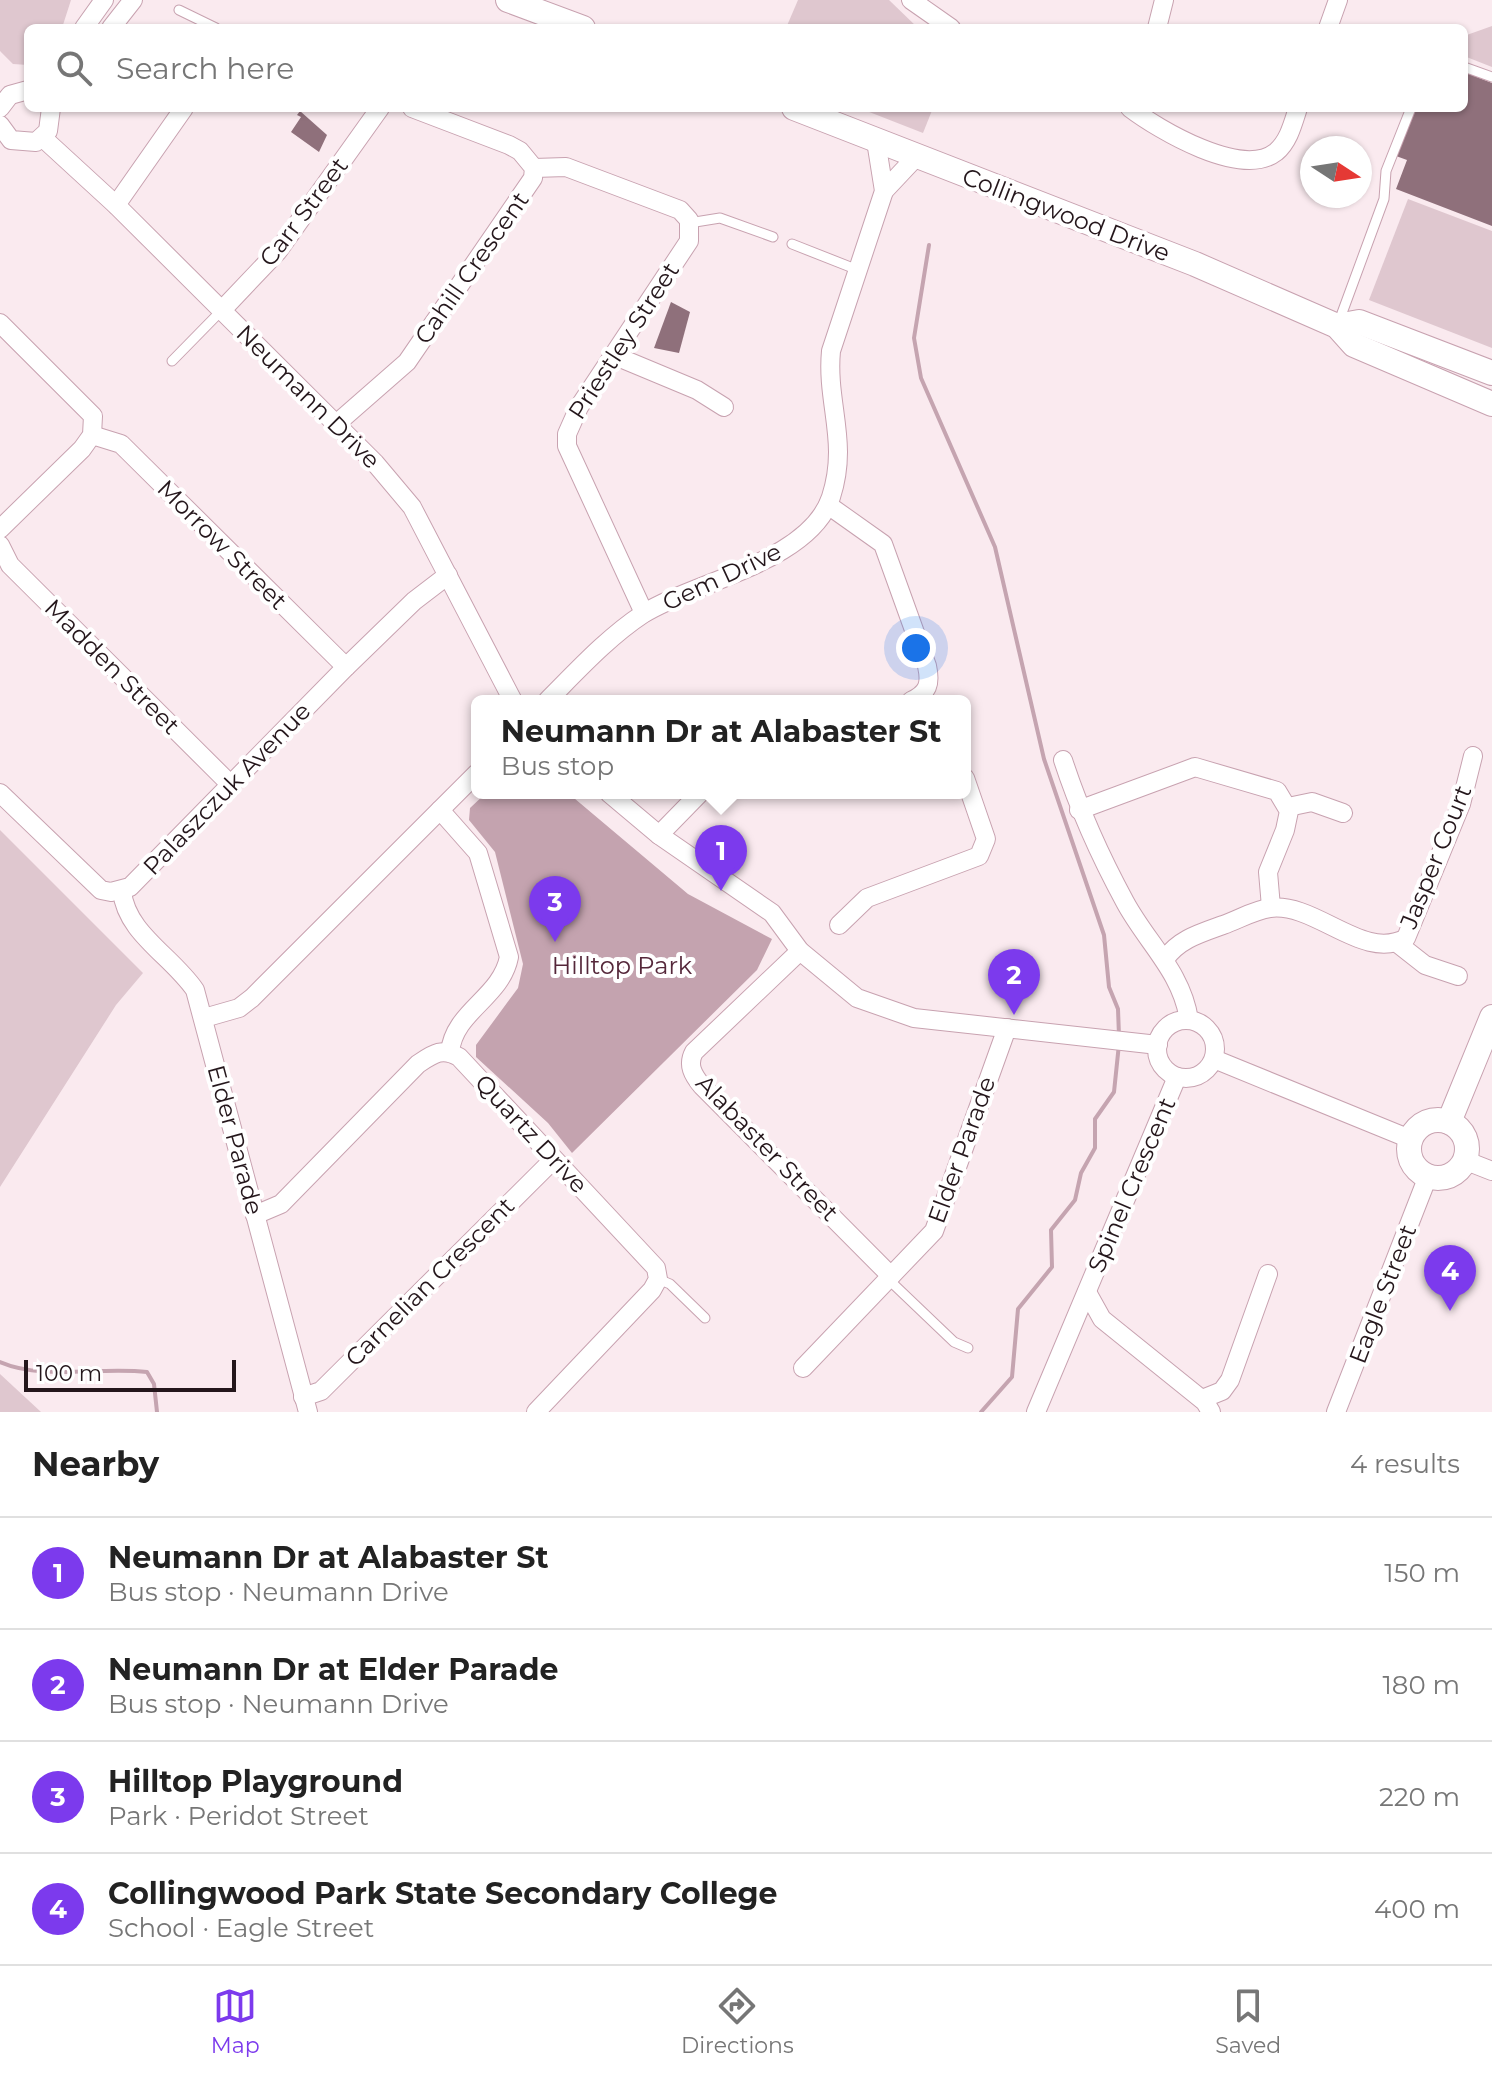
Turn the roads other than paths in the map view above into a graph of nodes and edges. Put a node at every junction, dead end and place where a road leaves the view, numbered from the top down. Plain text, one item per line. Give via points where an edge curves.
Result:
1 (104, 0) edge
2 (133, 0) edge
3 (508, 0) edge
4 (911, 0) edge
5 (1164, 0) edge
6 (1338, 0) edge
7 (179, 10) dead end
8 (87, 24) edge
9 (114, 24) edge
10 (208, 24) edge
11 (572, 24) edge
12 (945, 24) edge
13 (1158, 24) edge
14 (1329, 24) edge
15 (1468, 68) edge
16 (1492, 77) edge
17 (51, 112) edge
18 (181, 112) edge
19 (377, 112) edge
20 (422, 112) edge
21 (804, 112) edge
22 (1135, 112) edge
23 (1297, 112) edge
24 (1409, 112) edge
25 (2, 133) edge
26 (43, 138) junction
27 (876, 141) junction
28 (916, 157) junction
29 (534, 168) junction
30 (884, 191) junction
31 (116, 205) junction
32 (689, 223) junction
33 (773, 237) dead end
34 (792, 244) dead end
35 (858, 270) junction
36 (222, 310) junction
37 (0, 323) edge
38 (1337, 326) junction
39 (613, 355) junction
40 (172, 361) dead end
41 (1492, 373) edge
42 (1492, 404) edge
43 (724, 407) dead end
44 (335, 425) junction
45 (92, 435) junction
46 (828, 505) junction
47 (0, 529) edge
48 (0, 545) edge
49 (448, 575) junction
50 (644, 613) junction
51 (346, 667) junction
52 (512, 695) edge
53 (554, 695) edge
54 (924, 695) edge
55 (1473, 756) dead end
56 (1063, 760) dead end
57 (471, 779) edge
58 (230, 784) junction
59 (0, 793) edge
60 (971, 795) edge
61 (616, 799) edge
62 (694, 799) edge
63 (1288, 807) junction
64 (440, 810) junction
65 (1079, 810) junction
66 (1343, 813) dead end
67 (659, 835) junction
68 (122, 891) junction
69 (1271, 907) junction
70 (839, 925) dead end
71 (1397, 943) junction
72 (800, 951) junction
73 (1165, 959) junction
74 (1458, 976) dead end
75 (1492, 1017) edge
76 (204, 1018) junction
77 (1189, 1020) junction
78 (1007, 1028) junction
79 (1158, 1045) junction
80 (450, 1052) junction
81 (1214, 1059) junction
82 (1177, 1077) junction
83 (1449, 1122) junction
84 (1410, 1139) junction
85 (553, 1160) junction
86 (1464, 1160) junction
87 (1492, 1171) edge
88 (1428, 1176) junction
89 (255, 1215) junction
90 (1268, 1274) dead end
91 (889, 1277) junction
92 (658, 1279) junction
93 (1087, 1292) junction
94 (705, 1318) dead end
95 (968, 1348) dead end
96 (803, 1368) dead end
97 (306, 1404) edge
98 (1206, 1406) edge
99 (536, 1412) edge
100 (1036, 1412) edge
101 (1336, 1412) edge

1 - 8 street
2 - 9 street
3 - 11 main road
4 - 12 street
5 - 13 street
6 - 14 street
7 - 10 lane
15 - 16 lane
17 - 26 street via 52,124
18 - 31 street
19 - 36 street, Carr Street via 278,251
20 - 29 street, Cahill Crescent via 509,145
21 - 27 main road, Collingwood Drive
22 - 23 street via 1151,126 1241,162 1275,152 1287,139
24 - 38 lane
25 - 26 street via 27,144
26 - 31 street, Neumann Drive
27 - 28 main road, Collingwood Drive
27 - 30 street
28 - 30 street
28 - 38 main road, Collingwood Drive via 1195,264
29 - 32 street via 566,167 680,210
29 - 44 street, Cahill Crescent via 528,187 407,362
30 - 35 street
31 - 36 street, Neumann Drive
32 - 33 lane via 720,218
32 - 39 street, Priestley Street via 689,241
34 - 35 lane
35 - 46 street via 831,351 829,374 840,451
36 - 40 lane
36 - 44 street, Neumann Drive
37 - 45 street via 93,416
38 - 41 main road, Collingwood Drive via 1359,322
38 - 42 main road, Collingwood Drive via 1354,345
39 - 43 street
39 - 50 street, Priestley Street via 571,420 567,446
44 - 49 street, Neumann Drive via 412,507
45 - 47 street
45 - 51 street, Morrow Street via 121,444
46 - 50 street, Gem Drive via 773,556
46 - 54 street via 883,544 927,666 930,678
48 - 58 street, Madden Street via 10,565
49 - 51 street, Palaszczuk Avenue
49 - 52 street, Neumann Drive
50 - 53 street, Gem Drive
51 - 58 street, Palaszczuk Avenue
55 - 71 street, Jasper Court via 1461,804 1425,896 1406,938
56 - 65 street
57 - 64 street
58 - 68 street, Palaszczuk Avenue
59 - 68 street, Palaszczuk Avenue via 92,883
60 - 70 street via 986,839 979,856 867,898
61 - 67 street
62 - 67 street
63 - 65 street via 1277,791 1195,767
63 - 66 street via 1312,802
63 - 69 street via 1268,872
64 - 76 street via 252,998 239,1008
64 - 80 street via 478,853 509,957 506,975 495,990 456,1029
65 - 73 street via 1126,905
67 - 72 street via 772,913
68 - 76 street, Elder Parade via 128,918 182,971
69 - 71 street, Jasper Court via 1304,914 1376,944
69 - 73 street via 1186,939
71 - 74 street via 1425,965
72 - 78 street via 857,998 914,1018
72 - 91 street, Alabaster Street via 694,1052 692,1069 702,1086
73 - 77 street
75 - 83 main road
76 - 89 street, Elder Parade
77 - 79 street via 1169,1027
77 - 81 street via 1211,1033
78 - 79 street
78 - 91 street, Elder Parade via 934,1231
79 - 82 street via 1164,1068
80 - 85 street, Quartz Drive
80 - 89 street via 435,1052 418,1064 281,1204
81 - 82 street via 1199,1076
81 - 84 street
82 - 93 street, Spinel Crescent
83 - 84 main road via 1431,1121
83 - 86 main road via 1463,1134
84 - 88 main road via 1414,1165
85 - 92 street, Quartz Drive via 648,1257
85 - 97 street, Carnelian Crescent
86 - 87 street
86 - 88 main road via 1445,1177
88 - 101 street, Eagle Street
89 - 97 street, Elder Parade
90 - 98 street via 1230,1380
91 - 95 lane via 954,1342
91 - 96 street, Elder Parade
92 - 94 lane
92 - 99 street
93 - 98 street, Spinel Crescent via 1102,1319
93 - 100 street, Spinel Crescent

